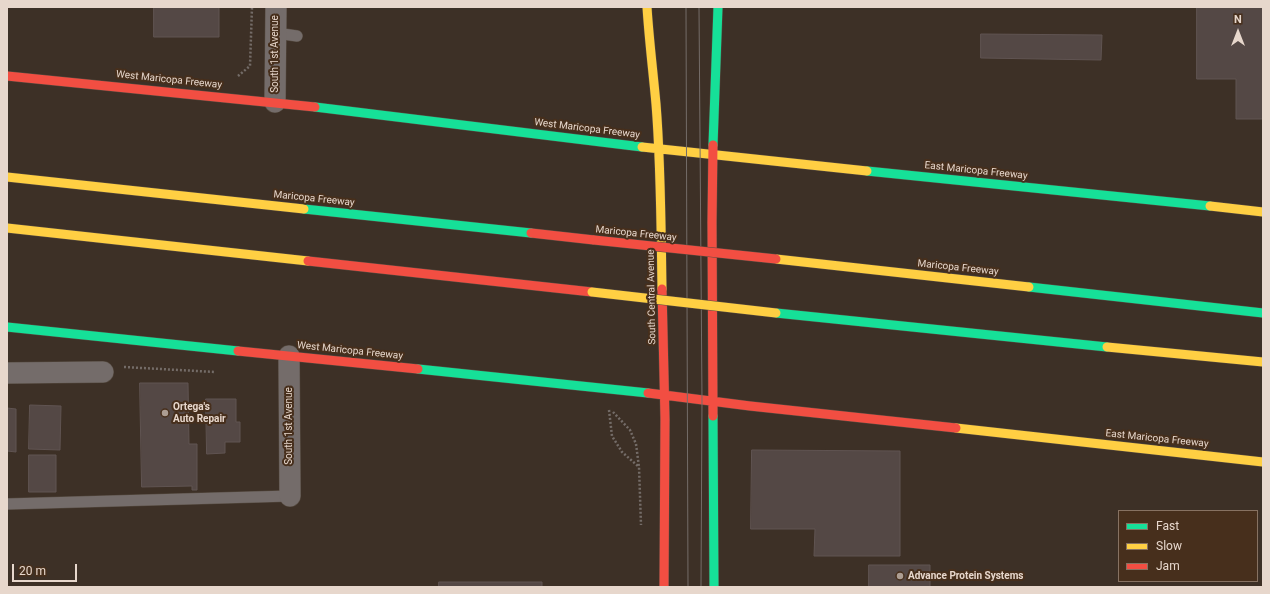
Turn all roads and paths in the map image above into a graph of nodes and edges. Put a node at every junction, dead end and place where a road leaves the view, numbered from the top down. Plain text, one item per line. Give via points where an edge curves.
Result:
1 (252, 7) edge
2 (276, 7) edge
3 (647, 7) edge
4 (718, 7) edge
5 (276, 33) junction
6 (297, 36) dead end
7 (7, 76) edge
8 (235, 78) dead end
9 (275, 102) junction
10 (658, 149) junction
11 (686, 152) joint
12 (713, 155) junction
13 (7, 177) edge
14 (1263, 212) edge
15 (7, 228) edge
16 (1263, 313) edge
17 (7, 327) edge
18 (289, 356) junction
19 (1263, 362) edge
20 (110, 369) joint
21 (218, 372) dead end
22 (7, 373) edge
23 (664, 396) junction
24 (690, 399) joint
25 (714, 402) junction
26 (1263, 462) edge
27 (639, 467) junction
28 (290, 496) joint
29 (7, 504) edge
30 (641, 528) dead end
31 (664, 587) edge
32 (714, 587) edge

1 - 8 path via 250,66
2 - 5 street, South 1st Avenue
3 - 10 main road, South Central Avenue
4 - 12 main road
5 - 6 lane
5 - 9 street, South 1st Avenue
7 - 9 main road, West Maricopa Freeway
9 - 10 main road, West Maricopa Freeway
10 - 11 main road, West Maricopa Freeway
10 - 23 main road, South Central Avenue
11 - 12 main road, East Maricopa Freeway
12 - 14 main road, East Maricopa Freeway
12 - 25 main road
13 - 16 main road, Maricopa Freeway, bridge
15 - 19 main road, bridge via 776,313
17 - 18 main road, West Maricopa Freeway
18 - 23 main road, West Maricopa Freeway
18 - 28 street, South 1st Avenue
20 - 21 path
20 - 22 street
23 - 24 main road, West Maricopa Freeway
23 - 31 main road, South Central Avenue
24 - 25 main road, East Maricopa Freeway
25 - 26 main road, East Maricopa Freeway
25 - 32 main road
27 - 27 path via 622,452 612,436 609,408 630,430 636,444
27 - 30 path
28 - 29 lane

